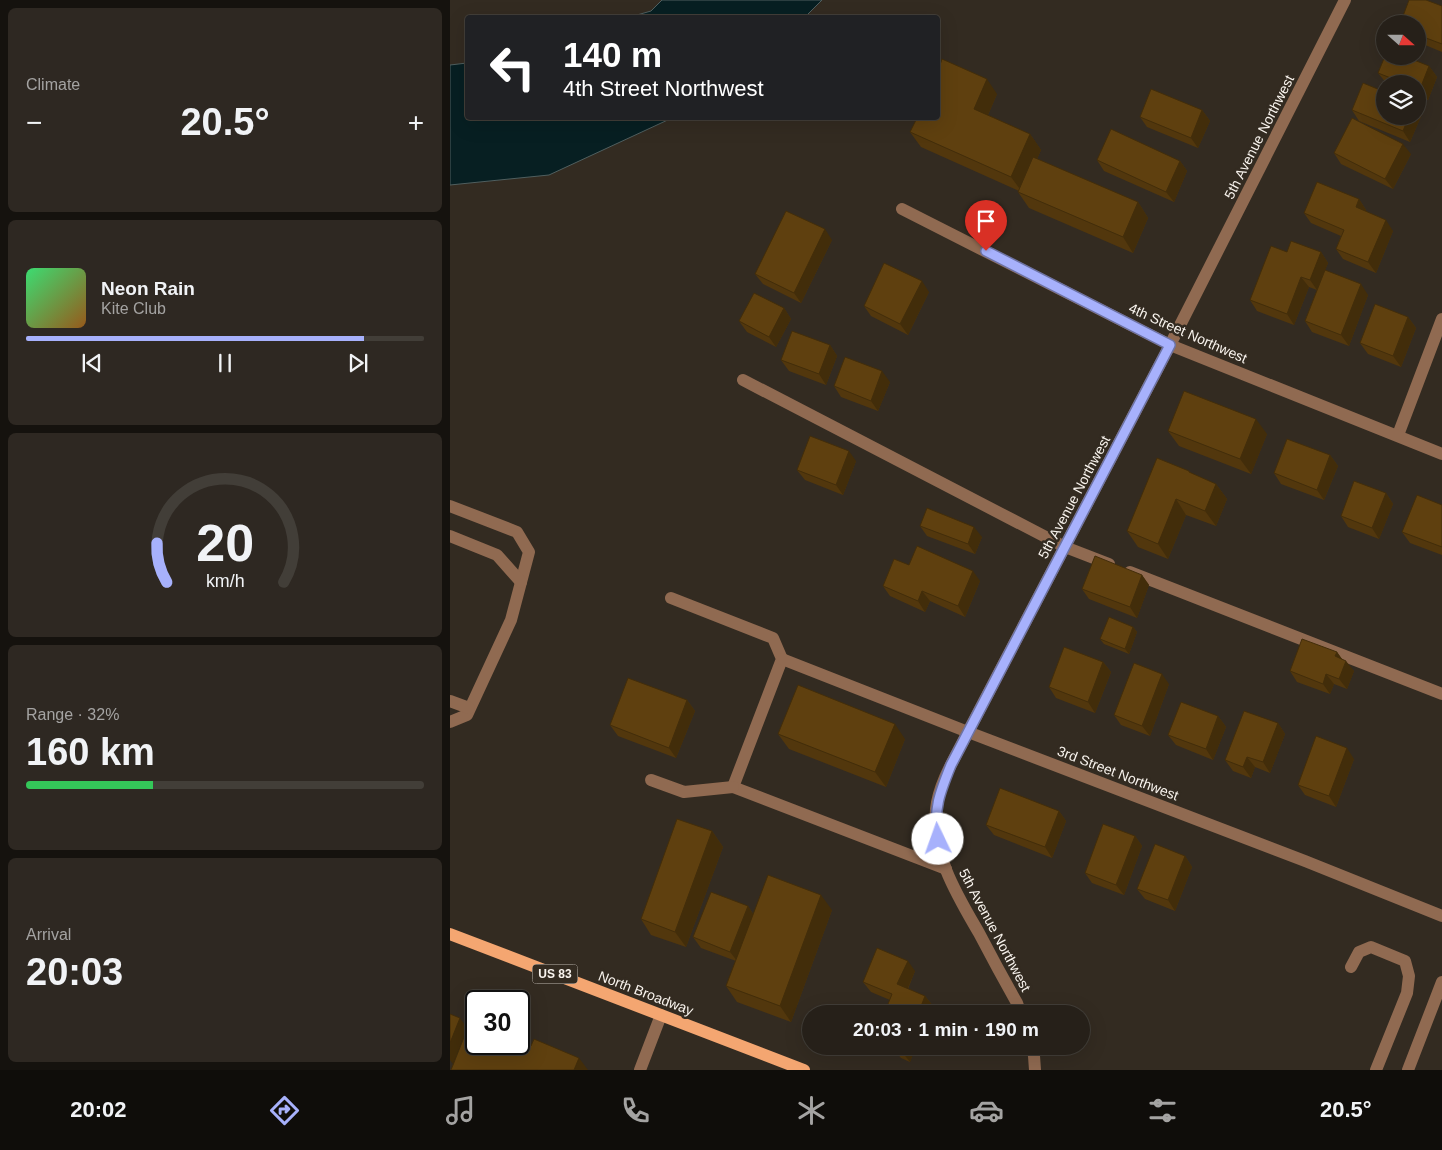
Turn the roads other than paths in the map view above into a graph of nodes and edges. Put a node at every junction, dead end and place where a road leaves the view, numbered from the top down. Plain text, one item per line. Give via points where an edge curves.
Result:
1 (1345, 0) edge
2 (902, 209) dead end
3 (1442, 319) edge
4 (1170, 345) junction
5 (743, 380) dead end
6 (1398, 435) junction
7 (1442, 454) edge
8 (450, 506) edge
9 (450, 536) edge
10 (1065, 547) junction
11 (522, 582) junction
12 (670, 598) dead end
13 (782, 659) junction
14 (1442, 694) edge
15 (450, 701) edge
16 (469, 708) junction
17 (450, 722) edge
18 (968, 732) junction
19 (651, 780) dead end
20 (733, 787) junction
21 (946, 869) junction
22 (1442, 916) edge
23 (450, 934) edge
24 (1351, 967) dead end
25 (1442, 982) edge
26 (1018, 1005) edge
27 (661, 1015) junction
28 (1034, 1055) edge
29 (640, 1070) edge
30 (804, 1070) edge
31 (1034, 1070) edge
32 (1376, 1070) edge
33 (1408, 1070) edge

1 - 4 street, 5th Avenue Northwest
2 - 4 street, 4th Street Northwest
3 - 6 street
4 - 6 street, 4th Street Northwest
4 - 10 street, 5th Avenue Northwest
5 - 10 street
6 - 7 street, 4th Street Northwest
8 - 11 street via 517,532 529,552
9 - 11 street via 497,555
10 - 14 street
10 - 18 street, 5th Avenue Northwest
11 - 16 street via 511,620
12 - 13 street via 773,638
13 - 18 street, 3rd Street Northwest
13 - 20 street
15 - 16 street
16 - 17 street via 467,715
18 - 21 street, 5th Avenue Northwest via 948,772 936,808 939,850
18 - 22 street, 3rd Street Northwest
19 - 20 street via 684,792
20 - 21 street
21 - 26 street, 5th Avenue Northwest
23 - 27 main road, North Broadway / US 83
24 - 32 street via 1359,952 1371,947 1405,961 1409,976 1406,993
25 - 33 street
27 - 29 street
27 - 30 main road, North Broadway / US 83
28 - 31 street

